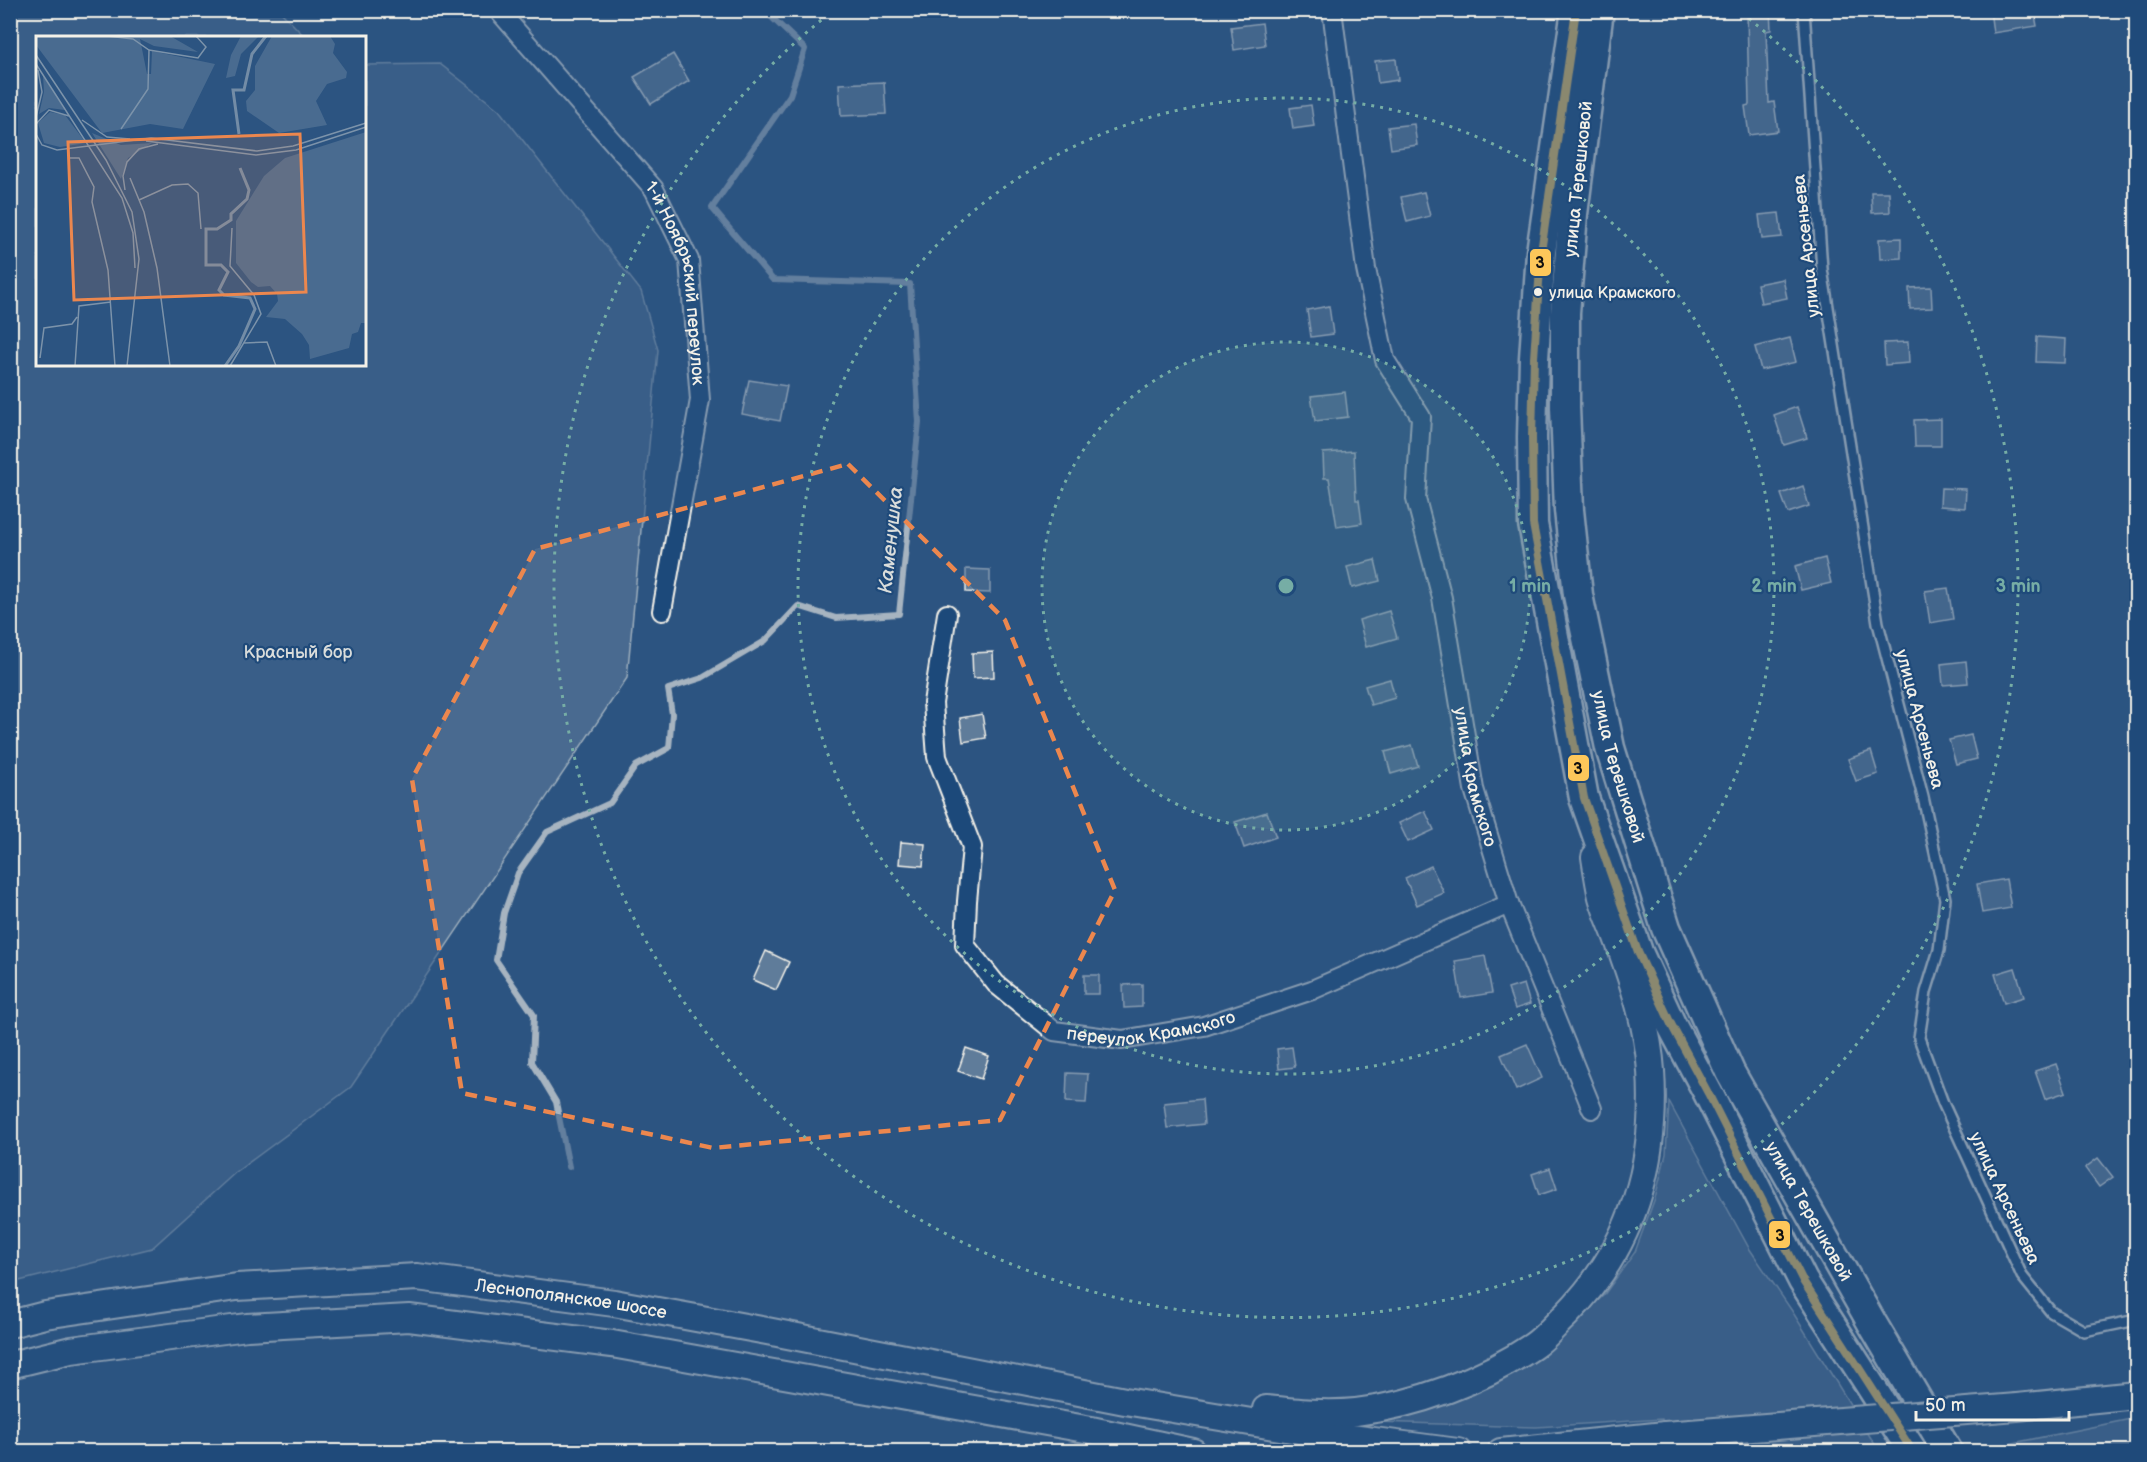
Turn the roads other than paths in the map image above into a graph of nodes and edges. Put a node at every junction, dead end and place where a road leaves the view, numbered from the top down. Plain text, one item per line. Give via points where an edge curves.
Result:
1 (498, 10) edge
2 (1332, 10) edge
3 (1576, 10) edge
4 (1599, 10) edge
5 (1804, 10) edge
6 (662, 611) dead end
7 (947, 614) dead end
8 (1584, 798) junction
9 (1509, 904) junction
10 (1592, 1109) dead end
11 (2136, 1320) edge
12 (10, 1324) edge
13 (10, 1365) edge
14 (2136, 1395) edge
15 (1125, 1401) junction
16 (1942, 1443) edge
17 (1194, 1452) edge
18 (1458, 1452) edge
19 (1501, 1452) edge
20 (1913, 1452) edge
21 (1959, 1452) edge

1 - 6 street, 1-й Ноябрьский переулок via 654,189 689,260 700,400
2 - 9 street, улица Крамского via 1366,269 1385,360 1421,417 1416,499 1442,598 1474,789
3 - 8 main road, улица Терешковой via 1541,252 1532,437 1533,524
4 - 16 main road, улица Терешковой via 1573,214 1565,313 1565,407 1569,510 1578,595 1610,748 1665,928 1730,1072
5 - 11 lane, улица Арсеньева via 1822,269 1878,623 1945,899 1939,950 1926,992 1920,1038 1943,1103 2022,1276 2050,1312 2084,1331
7 - 9 street, переулок Крамского via 933,703 937,757 972,847 965,945 996,984 1054,1031 1122,1040 1204,1026 1312,990
8 - 15 main road via 1602,897 1642,1013 1651,1069 1652,1126 1647,1167 1629,1223 1609,1262 1574,1306 1535,1345 1453,1388 1356,1412 1306,1413
8 - 20 main road, улица Терешковой via 1638,952 1671,1024 1803,1281
9 - 10 street, улица Крамского
12 - 15 main road, Леснополянское шоссе via 45,1315 237,1287 417,1277 614,1303
13 - 17 main road via 71,1350 246,1327 409,1318 612,1344
14 - 19 main road, bridge
15 - 18 main road via 1328,1436
16 - 21 main road

